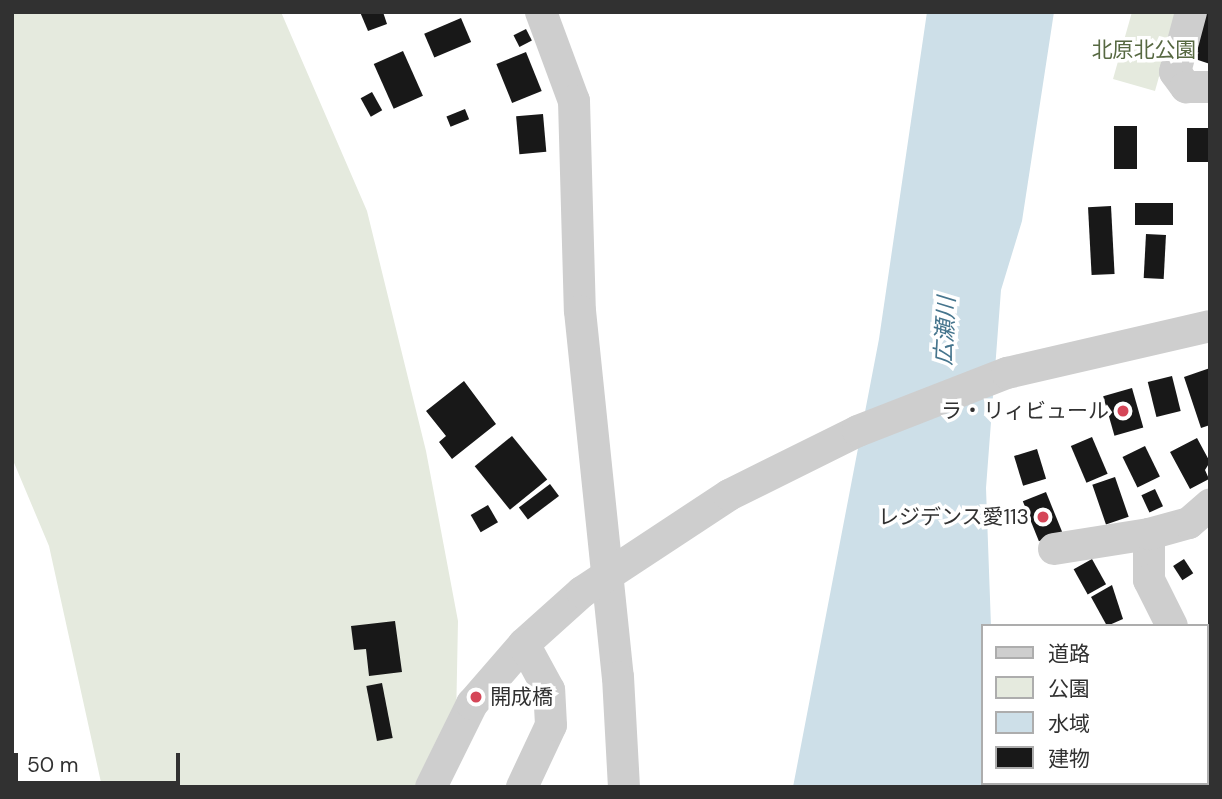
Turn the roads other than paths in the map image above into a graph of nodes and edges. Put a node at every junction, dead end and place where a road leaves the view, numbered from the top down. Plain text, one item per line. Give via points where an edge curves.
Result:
1 (541, 12) edge
2 (1191, 12) edge
3 (1210, 87) edge
4 (1210, 326) edge
5 (1210, 506) edge
6 (1149, 534) junction
7 (1054, 549) dead end
8 (1171, 624) edge
9 (524, 643) junction
10 (431, 787) edge
11 (523, 787) edge
12 (624, 787) edge

1 - 12 street via 574,101 580,311 618,677
2 - 3 street via 1175,72 1186,87
4 - 9 street via 1007,373 858,431 729,495 582,592
5 - 6 street via 1189,523
6 - 7 street
6 - 8 street via 1149,580
9 - 10 street via 472,704
9 - 11 street via 549,690 551,725

